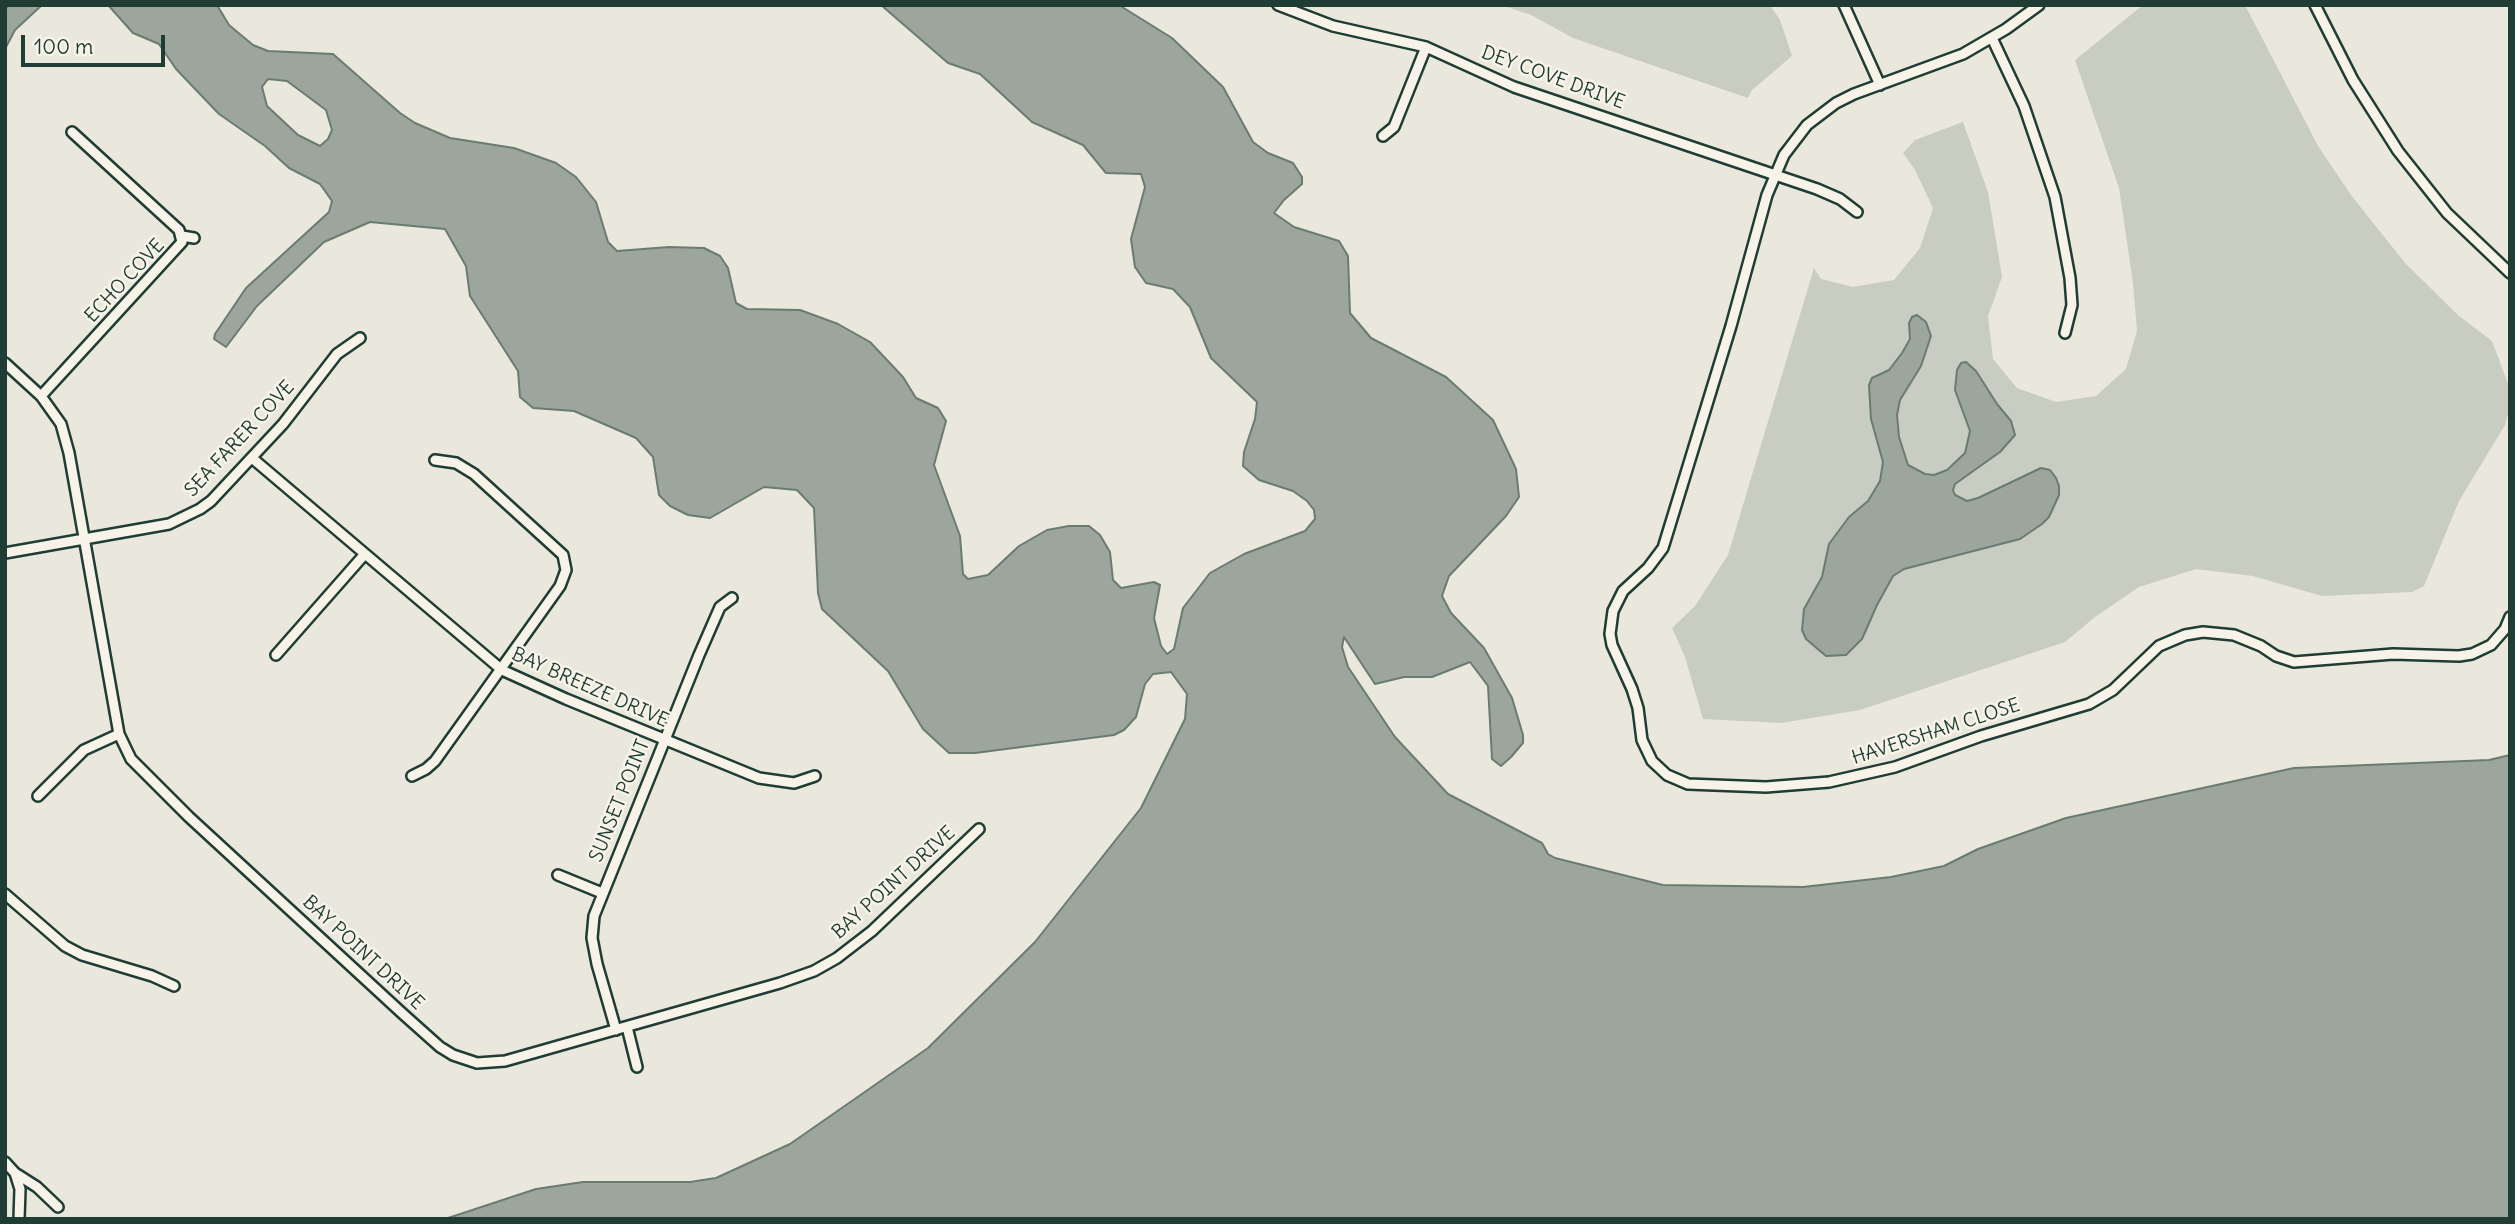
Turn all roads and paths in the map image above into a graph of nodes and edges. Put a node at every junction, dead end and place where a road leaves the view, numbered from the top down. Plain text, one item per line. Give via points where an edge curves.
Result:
1 (1278, 5) edge
2 (1844, 5) edge
3 (2039, 5) edge
4 (2315, 5) edge
5 (1992, 38) junction
6 (1426, 47) junction
7 (1880, 85) junction
8 (72, 132) dead end
9 (1384, 136) dead end
10 (1774, 174) junction
11 (1857, 212) dead end
12 (182, 236) junction
13 (194, 238) dead end
14 (2510, 273) edge
15 (2065, 333) dead end
16 (360, 338) dead end
17 (5, 363) edge
18 (41, 396) junction
19 (252, 458) junction
20 (435, 460) dead end
21 (83, 539) junction
22 (5, 553) edge
23 (364, 555) junction
24 (732, 598) dead end
25 (2510, 617) edge
26 (276, 655) dead end
27 (502, 670) junction
28 (119, 734) junction
29 (665, 740) junction
30 (412, 775) dead end
31 (815, 776) dead end
32 (38, 796) dead end
33 (979, 829) dead end
34 (558, 875) dead end
35 (602, 892) junction
36 (5, 894) edge
37 (174, 986) dead end
38 (627, 1027) junction
39 (616, 1030) junction
40 (637, 1066) dead end
41 (5, 1162) edge
42 (15, 1173) junction
43 (58, 1207) dead end
44 (19, 1219) edge

1 - 6 street, DEY COVE DRIVE via 1334,26
2 - 7 street
3 - 5 street, HAVERSHAM CLOSE
4 - 14 street via 2353,80 2398,151 2447,213
5 - 7 street, HAVERSHAM CLOSE via 1937,65
5 - 15 street via 2024,106 2055,197 2072,305
6 - 9 street via 1394,127
6 - 10 street, DEY COVE DRIVE via 1514,87
7 - 10 street, HAVERSHAM CLOSE via 1819,115 1795,139
8 - 12 street, ECHO COVE
10 - 11 street, DEY COVE DRIVE via 1840,199
10 - 25 street, HAVERSHAM CLOSE via 1663,548 1623,591 1610,622 1612,645 1638,708 1642,740 1652,761 1667,775 1688,784 1766,787 1829,782 1895,767 2099,699 2122,683 2153,650 2185,635 2234,635 2294,662 2393,654 2459,656 2491,645
12 - 13 street
12 - 18 street, ECHO COVE via 180,247
16 - 19 street, SEA FARER COVE via 337,354
17 - 18 street, BAY POINT DRIVE
18 - 21 street, BAY POINT DRIVE via 61,424
19 - 21 street, SEA FARER COVE via 211,501 187,517
19 - 23 street, BAY BREEZE DRIVE
20 - 27 street via 456,463 474,474 549,541 565,562 565,576
21 - 22 street, SEA FARER COVE
21 - 28 street, BAY POINT DRIVE
23 - 26 street
23 - 27 street, BAY BREEZE DRIVE
24 - 29 street, SUNSET POINT via 720,607
27 - 29 street, BAY BREEZE DRIVE
27 - 30 street via 436,761
28 - 32 street via 84,750
28 - 39 street, BAY POINT DRIVE via 131,759 160,789 453,1055 477,1063 505,1061
29 - 31 street, BAY BREEZE DRIVE via 766,780 794,783
29 - 35 street, SUNSET POINT
33 - 38 street, BAY POINT DRIVE via 872,931 827,964 780,983
34 - 35 street
35 - 39 street, SUNSET POINT via 592,938
36 - 37 street via 65,946
38 - 39 street, BAY POINT DRIVE
38 - 40 street
41 - 42 street
42 - 43 street
42 - 44 street via 20,1189

